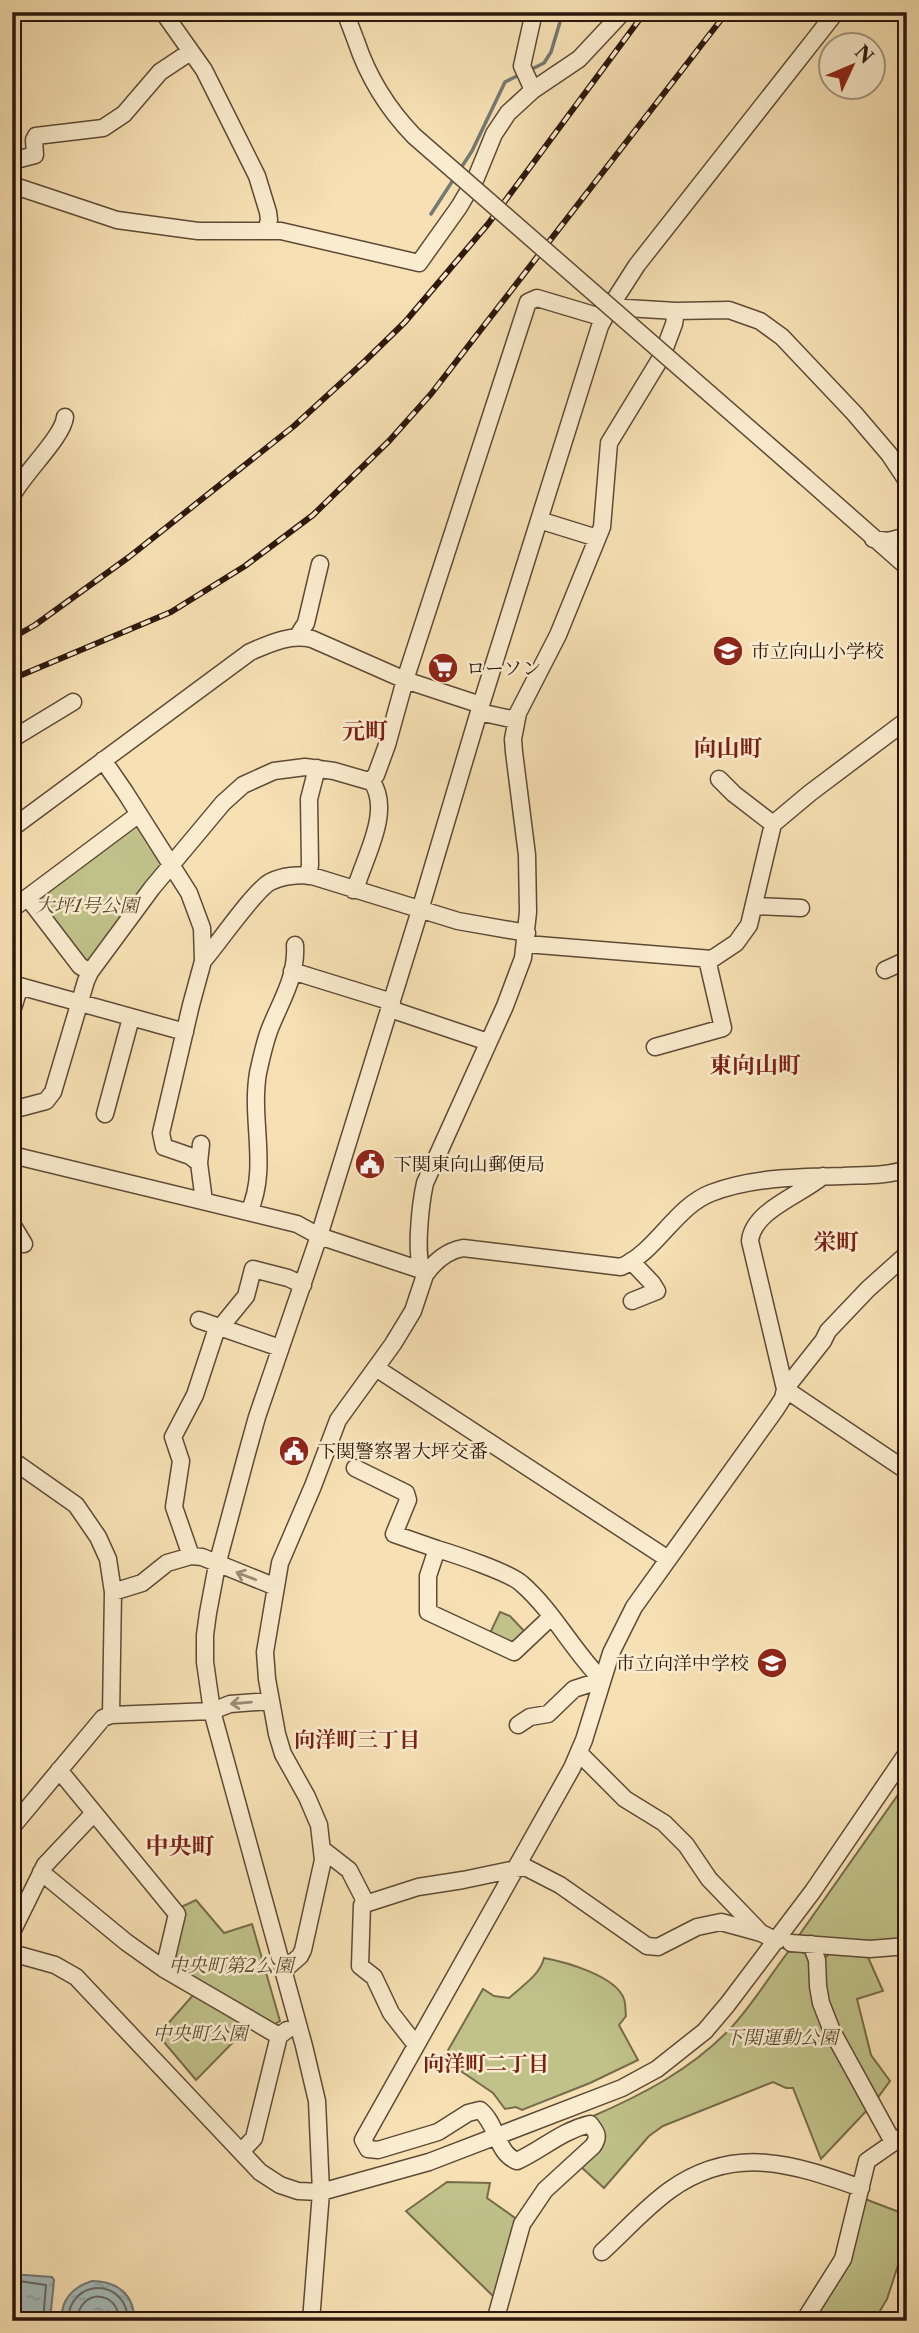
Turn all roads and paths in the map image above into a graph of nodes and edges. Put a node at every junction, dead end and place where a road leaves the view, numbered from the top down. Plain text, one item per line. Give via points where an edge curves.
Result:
1 (163, 12) edge
2 (345, 12) edge
3 (534, 12) edge
4 (623, 12) edge
5 (836, 12) edge
6 (190, 52) junction
7 (528, 79) junction
8 (12, 161) edge
9 (12, 185) edge
10 (265, 230) junction
11 (676, 311) junction
12 (607, 313) junction
13 (65, 417) dead end
14 (907, 481) edge
15 (12, 496) edge
16 (539, 520) junction
17 (907, 536) edge
18 (597, 538) junction
19 (873, 539) junction
20 (320, 564) dead end
21 (907, 567) edge
22 (297, 638) junction
23 (405, 680) junction
24 (73, 702) dead end
25 (480, 708) junction
26 (516, 720) junction
27 (907, 720) edge
28 (12, 739) edge
29 (103, 760) junction
30 (317, 768) junction
31 (719, 779) dead end
32 (370, 781) junction
33 (139, 814) junction
34 (774, 824) junction
35 (12, 828) edge
36 (172, 866) junction
37 (308, 876) junction
38 (353, 890) junction
39 (28, 898) junction
40 (754, 906) junction
41 (801, 908) dead end
42 (12, 909) edge
43 (420, 910) junction
44 (526, 939) junction
45 (295, 945) dead end
46 (706, 959) junction
47 (907, 960) edge
48 (203, 961) junction
49 (885, 970) dead end
50 (292, 971) junction
51 (90, 972) junction
52 (16, 985) edge
53 (79, 1004) junction
54 (391, 1005) junction
55 (12, 1011) edge
56 (131, 1018) junction
57 (185, 1032) junction
58 (488, 1042) junction
59 (655, 1047) dead end
60 (12, 1110) edge
61 (105, 1114) dead end
62 (201, 1144) dead end
63 (12, 1154) edge
64 (199, 1163) junction
65 (907, 1169) edge
66 (823, 1176) junction
67 (204, 1201) junction
68 (249, 1212) junction
69 (12, 1224) edge
70 (319, 1236) junction
71 (24, 1244) dead end
72 (907, 1254) edge
73 (631, 1261) junction
74 (423, 1273) junction
75 (303, 1285) junction
76 (632, 1301) dead end
77 (199, 1320) dead end
78 (221, 1328) junction
79 (280, 1348) junction
80 (376, 1368) junction
81 (785, 1390) junction
82 (12, 1460) edge
83 (355, 1468) dead end
84 (907, 1471) edge
85 (437, 1549) junction
86 (191, 1556) junction
87 (668, 1559) junction
88 (217, 1565) junction
89 (276, 1587) junction
90 (113, 1592) junction
91 (551, 1618) junction
92 (602, 1679) junction
93 (271, 1701) junction
94 (212, 1711) junction
95 (111, 1714) junction
96 (518, 1725) dead end
97 (579, 1753) junction
98 (907, 1753) edge
99 (59, 1770) junction
100 (94, 1813) junction
101 (12, 1826) edge
102 (322, 1849) junction
103 (517, 1868) junction
104 (41, 1872) junction
105 (366, 1903) junction
106 (12, 1932) edge
107 (761, 1934) junction
108 (784, 1942) junction
109 (811, 1944) junction
110 (907, 1946) edge
111 (12, 1953) edge
112 (164, 1969) junction
113 (283, 1971) junction
114 (298, 2023) junction
115 (279, 2036) junction
116 (416, 2045) junction
117 (498, 2136) junction
118 (900, 2138) edge
119 (241, 2152) junction
120 (861, 2188) junction
121 (321, 2192) junction
122 (602, 2252) dead end
123 (311, 2321) edge
124 (495, 2321) edge
125 (804, 2321) edge

1 - 6 street
2 - 19 street, bridge via 384,100 414,136
3 - 7 street
4 - 7 street via 579,59
5 - 12 street via 637,265
6 - 8 street via 160,72 115,121 103,128 36,136 35,155
6 - 10 street via 204,70 257,176 268,212
7 - 10 street via 494,134 476,178 419,263
9 - 10 street via 117,220 198,231
11 - 12 street
11 - 14 street via 729,310 771,328 855,413
11 - 18 street via 662,356 609,443 604,514
12 - 16 street
12 - 23 street via 537,298 528,302
13 - 15 street via 54,440
16 - 18 street
16 - 25 street
17 - 19 street
18 - 26 street via 558,635
19 - 21 street
20 - 22 street via 306,623
22 - 23 street via 323,643
22 - 29 street via 275,640 250,652
23 - 25 street
23 - 32 street via 387,745
24 - 28 street
25 - 26 street
25 - 43 street
26 - 44 street via 513,739 527,855
27 - 34 street
29 - 33 street
29 - 35 street
30 - 32 street
30 - 36 street via 274,771 243,785
30 - 37 street via 309,799
31 - 34 street
32 - 38 street via 376,789 378,819
33 - 36 street
33 - 39 street
34 - 40 street
36 - 48 street via 195,906 202,928
36 - 51 street
37 - 38 street
37 - 48 street via 283,877 265,885
38 - 43 street
39 - 42 street
39 - 51 street
40 - 41 street
40 - 46 street via 749,925 736,943
43 - 44 street
43 - 54 street
44 - 46 street
44 - 58 street via 514,983
45 - 50 street
46 - 59 street via 723,1028
47 - 49 street
48 - 57 street
50 - 54 street
50 - 68 street via 258,1076 258,1184
51 - 53 street
52 - 53 street
52 - 55 street
53 - 56 street
53 - 60 street via 53,1091 46,1101
54 - 58 street
54 - 70 street
56 - 57 street
56 - 61 street
57 - 64 street via 161,1133 164,1147
58 - 74 street via 425,1183 420,1209
62 - 64 street
63 - 67 street
64 - 67 street
65 - 66 street
66 - 73 street via 757,1181 702,1197
66 - 81 street via 764,1216 751,1234
67 - 68 street
68 - 70 street via 297,1224
69 - 71 street
70 - 74 street
70 - 75 street
72 - 81 street via 828,1331
73 - 74 street via 607,1267 463,1248 443,1256
73 - 76 street via 657,1290
74 - 80 street via 413,1311
75 - 78 street via 253,1269 246,1296
75 - 79 street
77 - 78 street
78 - 79 street
78 - 86 street via 173,1437 181,1461 174,1507
79 - 88 street
80 - 87 street
80 - 89 street via 338,1420 280,1563
81 - 84 street
81 - 87 street
82 - 90 street via 82,1512 108,1559
83 - 85 street via 406,1493 408,1500 394,1534
85 - 91 street via 521,1582
85 - 91 street via 428,1576 428,1612 514,1652
86 - 88 street
86 - 90 street via 167,1563 138,1585
87 - 92 street via 625,1623
89 -> 88 street
88 - 94 street via 205,1635
89 - 93 street via 265,1652
90 - 95 street
91 - 92 street
92 - 96 street via 574,1689 548,1714
92 - 97 street
93 -> 94 street via 230,1704
93 - 102 street via 283,1754 319,1825
94 - 95 street
94 - 113 street
95 - 99 street via 96,1725
97 - 103 street
97 - 107 street via 625,1798 671,1830
98 - 108 street
99 - 100 street
99 - 101 street
100 - 104 street
100 - 112 street via 177,1914
102 - 105 street via 349,1870
102 - 113 street via 303,1950
103 - 105 street via 418,1887
103 - 107 street via 525,1867 560,1885 647,1947 658,1947 697,1927 721,1922
103 - 116 street
104 - 106 street
104 - 112 street
105 - 116 street via 362,1905 360,1966 374,1977 391,2013
107 - 108 street
108 - 109 street
108 - 117 street via 717,2019 657,2068 622,2088
109 - 110 street via 870,1949
109 - 118 street via 821,2003 832,2031
111 - 119 street via 55,1965 76,1977
112 - 115 street
113 - 114 street
114 - 115 street
114 - 121 street via 317,2101
115 - 119 street via 254,2138
116 - 117 street via 366,2131 363,2140 368,2149 438,2132 480,2110
117 - 121 street via 429,2162
117 - 124 street via 503,2152 517,2161 552,2138 582,2126 590,2124 597,2132 597,2140 545,2190 522,2224
118 - 120 street via 867,2161
119 - 121 street via 280,2185
120 - 122 street via 769,2162 728,2163 670,2190
120 - 125 street via 844,2259
121 - 123 street

